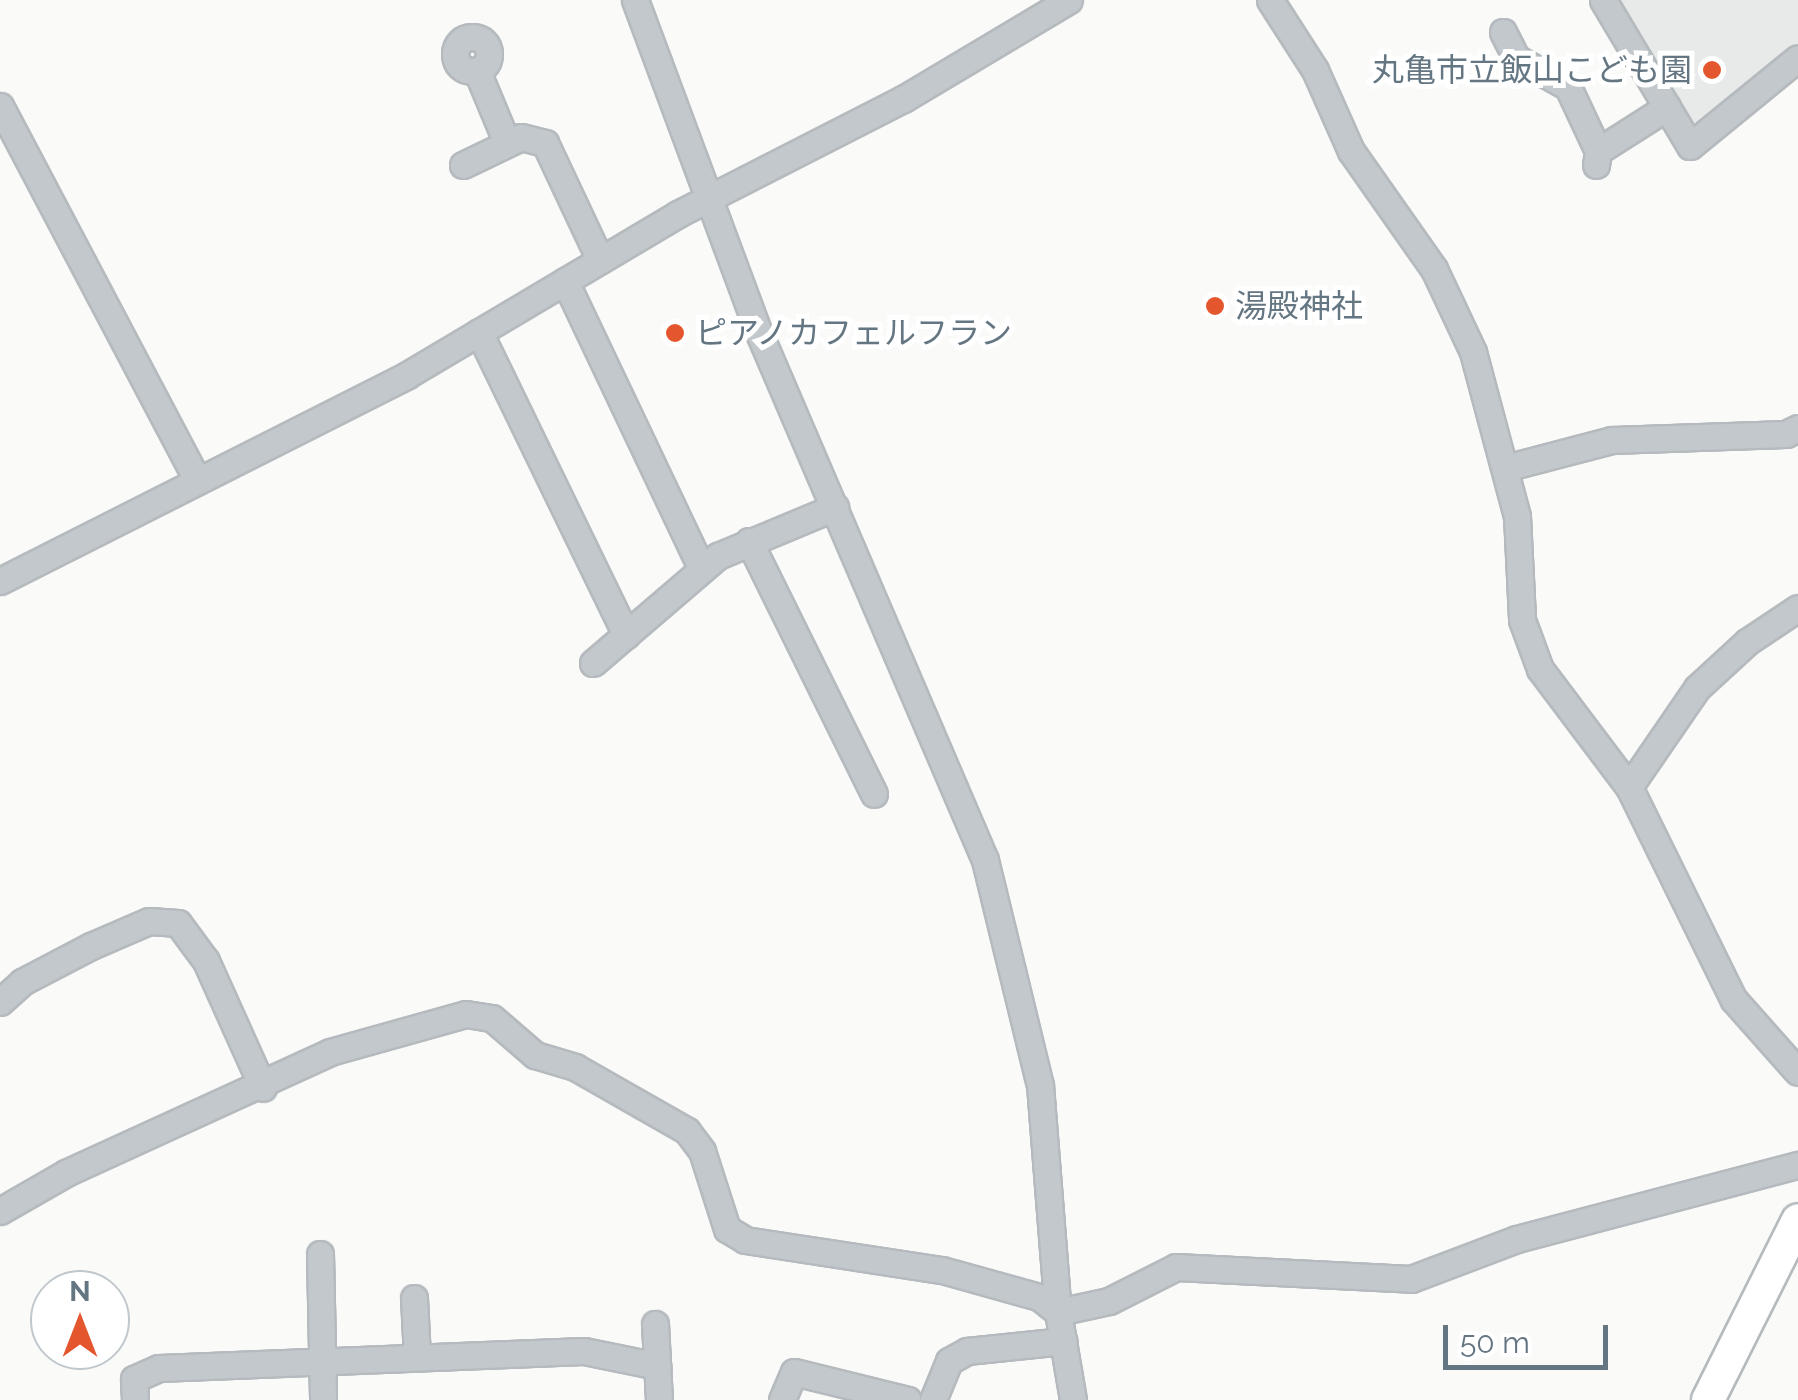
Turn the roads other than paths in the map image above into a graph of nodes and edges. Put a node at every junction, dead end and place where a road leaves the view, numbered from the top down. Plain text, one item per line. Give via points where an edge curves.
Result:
1 (635, 0) edge
2 (1069, 0) edge
3 (1270, 0) edge
4 (1603, 0) edge
5 (1502, 32) dead end
6 (1798, 58) edge
7 (477, 71) dead end
8 (0, 106) edge
9 (1667, 108) junction
10 (507, 143) junction
11 (463, 164) dead end
12 (708, 198) junction
13 (600, 260) junction
14 (565, 281) junction
15 (479, 332) junction
16 (1798, 428) edge
17 (1505, 468) junction
18 (197, 479) junction
19 (835, 506) junction
20 (750, 541) junction
21 (702, 569) junction
22 (0, 581) edge
23 (1798, 608) edge
24 (626, 635) junction
25 (594, 663) dead end
26 (1629, 787) junction
27 (874, 794) dead end
28 (0, 1002) edge
29 (1798, 1072) edge
30 (263, 1088) junction
31 (1798, 1165) edge
32 (0, 1211) edge
33 (1798, 1220) edge
34 (320, 1254) dead end
35 (414, 1298) dead end
36 (1058, 1312) junction
37 (655, 1324) dead end
38 (1062, 1341) junction
39 (417, 1358) junction
40 (323, 1361) junction
41 (657, 1366) junction
42 (869, 1395) edge
43 (135, 1400) edge
44 (323, 1400) edge
45 (659, 1400) edge
46 (782, 1400) edge
47 (908, 1400) edge
48 (932, 1400) edge
49 (1073, 1400) edge
50 (1708, 1400) edge

1 - 12 street
2 - 12 street via 903,99
3 - 17 street via 1315,70 1351,151 1454,308
4 - 9 street
5 - 9 street via 1516,58 1568,87 1597,158
6 - 9 street via 1690,146
7 - 10 street
8 - 18 street
10 - 11 street
10 - 13 street via 521,137 546,143
12 - 13 street
12 - 19 street
13 - 14 street
14 - 15 street
14 - 21 street
15 - 18 street via 331,416
15 - 24 street
16 - 17 street via 1786,434 1612,440
17 - 26 street via 1517,516 1526,642 1558,700
18 - 22 street
19 - 20 street
19 - 36 street via 985,860 1040,1086
20 - 21 street
20 - 27 street
21 - 24 street
23 - 26 street via 1747,642 1697,688
24 - 25 street
26 - 29 street via 1734,1000
28 - 30 street via 22,982 90,946 149,921 178,923 206,961
30 - 32 street via 66,1172
30 - 36 street via 330,1052 400,1027 466,1014 492,1018 535,1055 575,1067 687,1131 702,1151 727,1229 744,1240 942,1270 1038,1298
31 - 36 street via 1517,1239 1411,1279 1176,1267 1109,1301
33 - 50 main road
34 - 40 street
35 - 39 street
36 - 38 street
37 - 41 street
38 - 48 street via 968,1351 948,1361
38 - 49 street
39 - 40 street
39 - 41 street via 584,1350
40 - 43 street via 159,1368 134,1379
40 - 44 street
41 - 45 street
42 - 46 street via 794,1372
42 - 47 street

